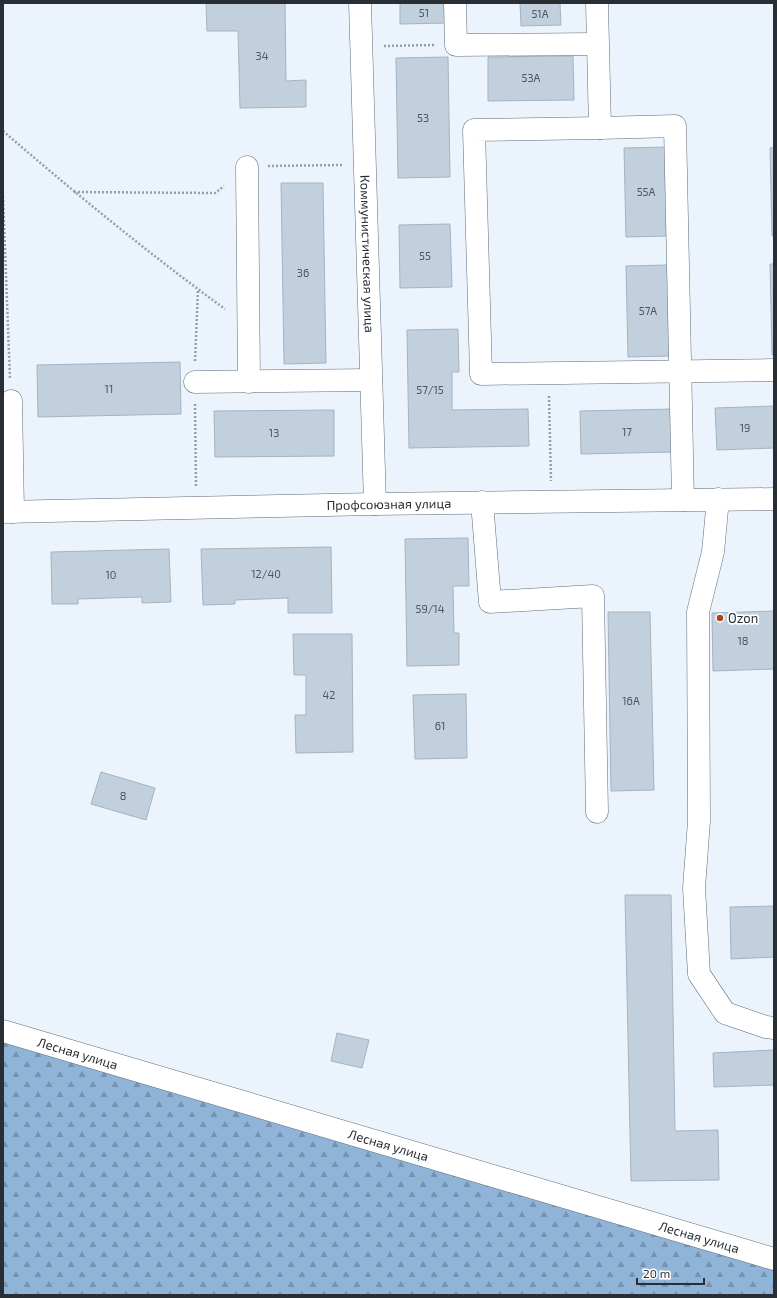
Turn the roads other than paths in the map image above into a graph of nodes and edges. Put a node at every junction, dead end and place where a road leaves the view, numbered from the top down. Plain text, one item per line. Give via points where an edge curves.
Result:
1 (360, 3) edge
2 (455, 3) edge
3 (597, 3) edge
4 (598, 44) junction
5 (600, 128) junction
6 (247, 167) road end
7 (774, 370) edge
8 (681, 372) junction
9 (371, 380) junction
10 (195, 382) dead end
11 (249, 382) junction
12 (10, 401) road end
13 (718, 499) junction
14 (774, 499) edge
15 (683, 500) junction
16 (482, 502) junction
17 (375, 504) junction
18 (8, 512) edge
19 (597, 812) dead end
20 (774, 1028) edge
21 (3, 1031) edge
22 (774, 1259) edge

1 - 9 street, Коммунистическая улица
2 - 4 street via 456,45
3 - 4 street
4 - 5 street
5 - 8 street via 675,126
5 - 8 street via 474,130 482,374
6 - 11 street
7 - 8 street
8 - 15 street
9 - 11 street
9 - 17 street, Коммунистическая улица
10 - 11 street
12 - 18 street
13 - 14 street, Профсоюзная улица
13 - 15 street, Профсоюзная улица
13 - 20 street via 713,552 698,612 699,821 694,888 699,974 725,1013
15 - 16 street, Профсоюзная улица
16 - 17 street, Профсоюзная улица
16 - 19 street via 490,602 593,596
17 - 18 street, Профсоюзная улица
21 - 22 street, Лесная улица

